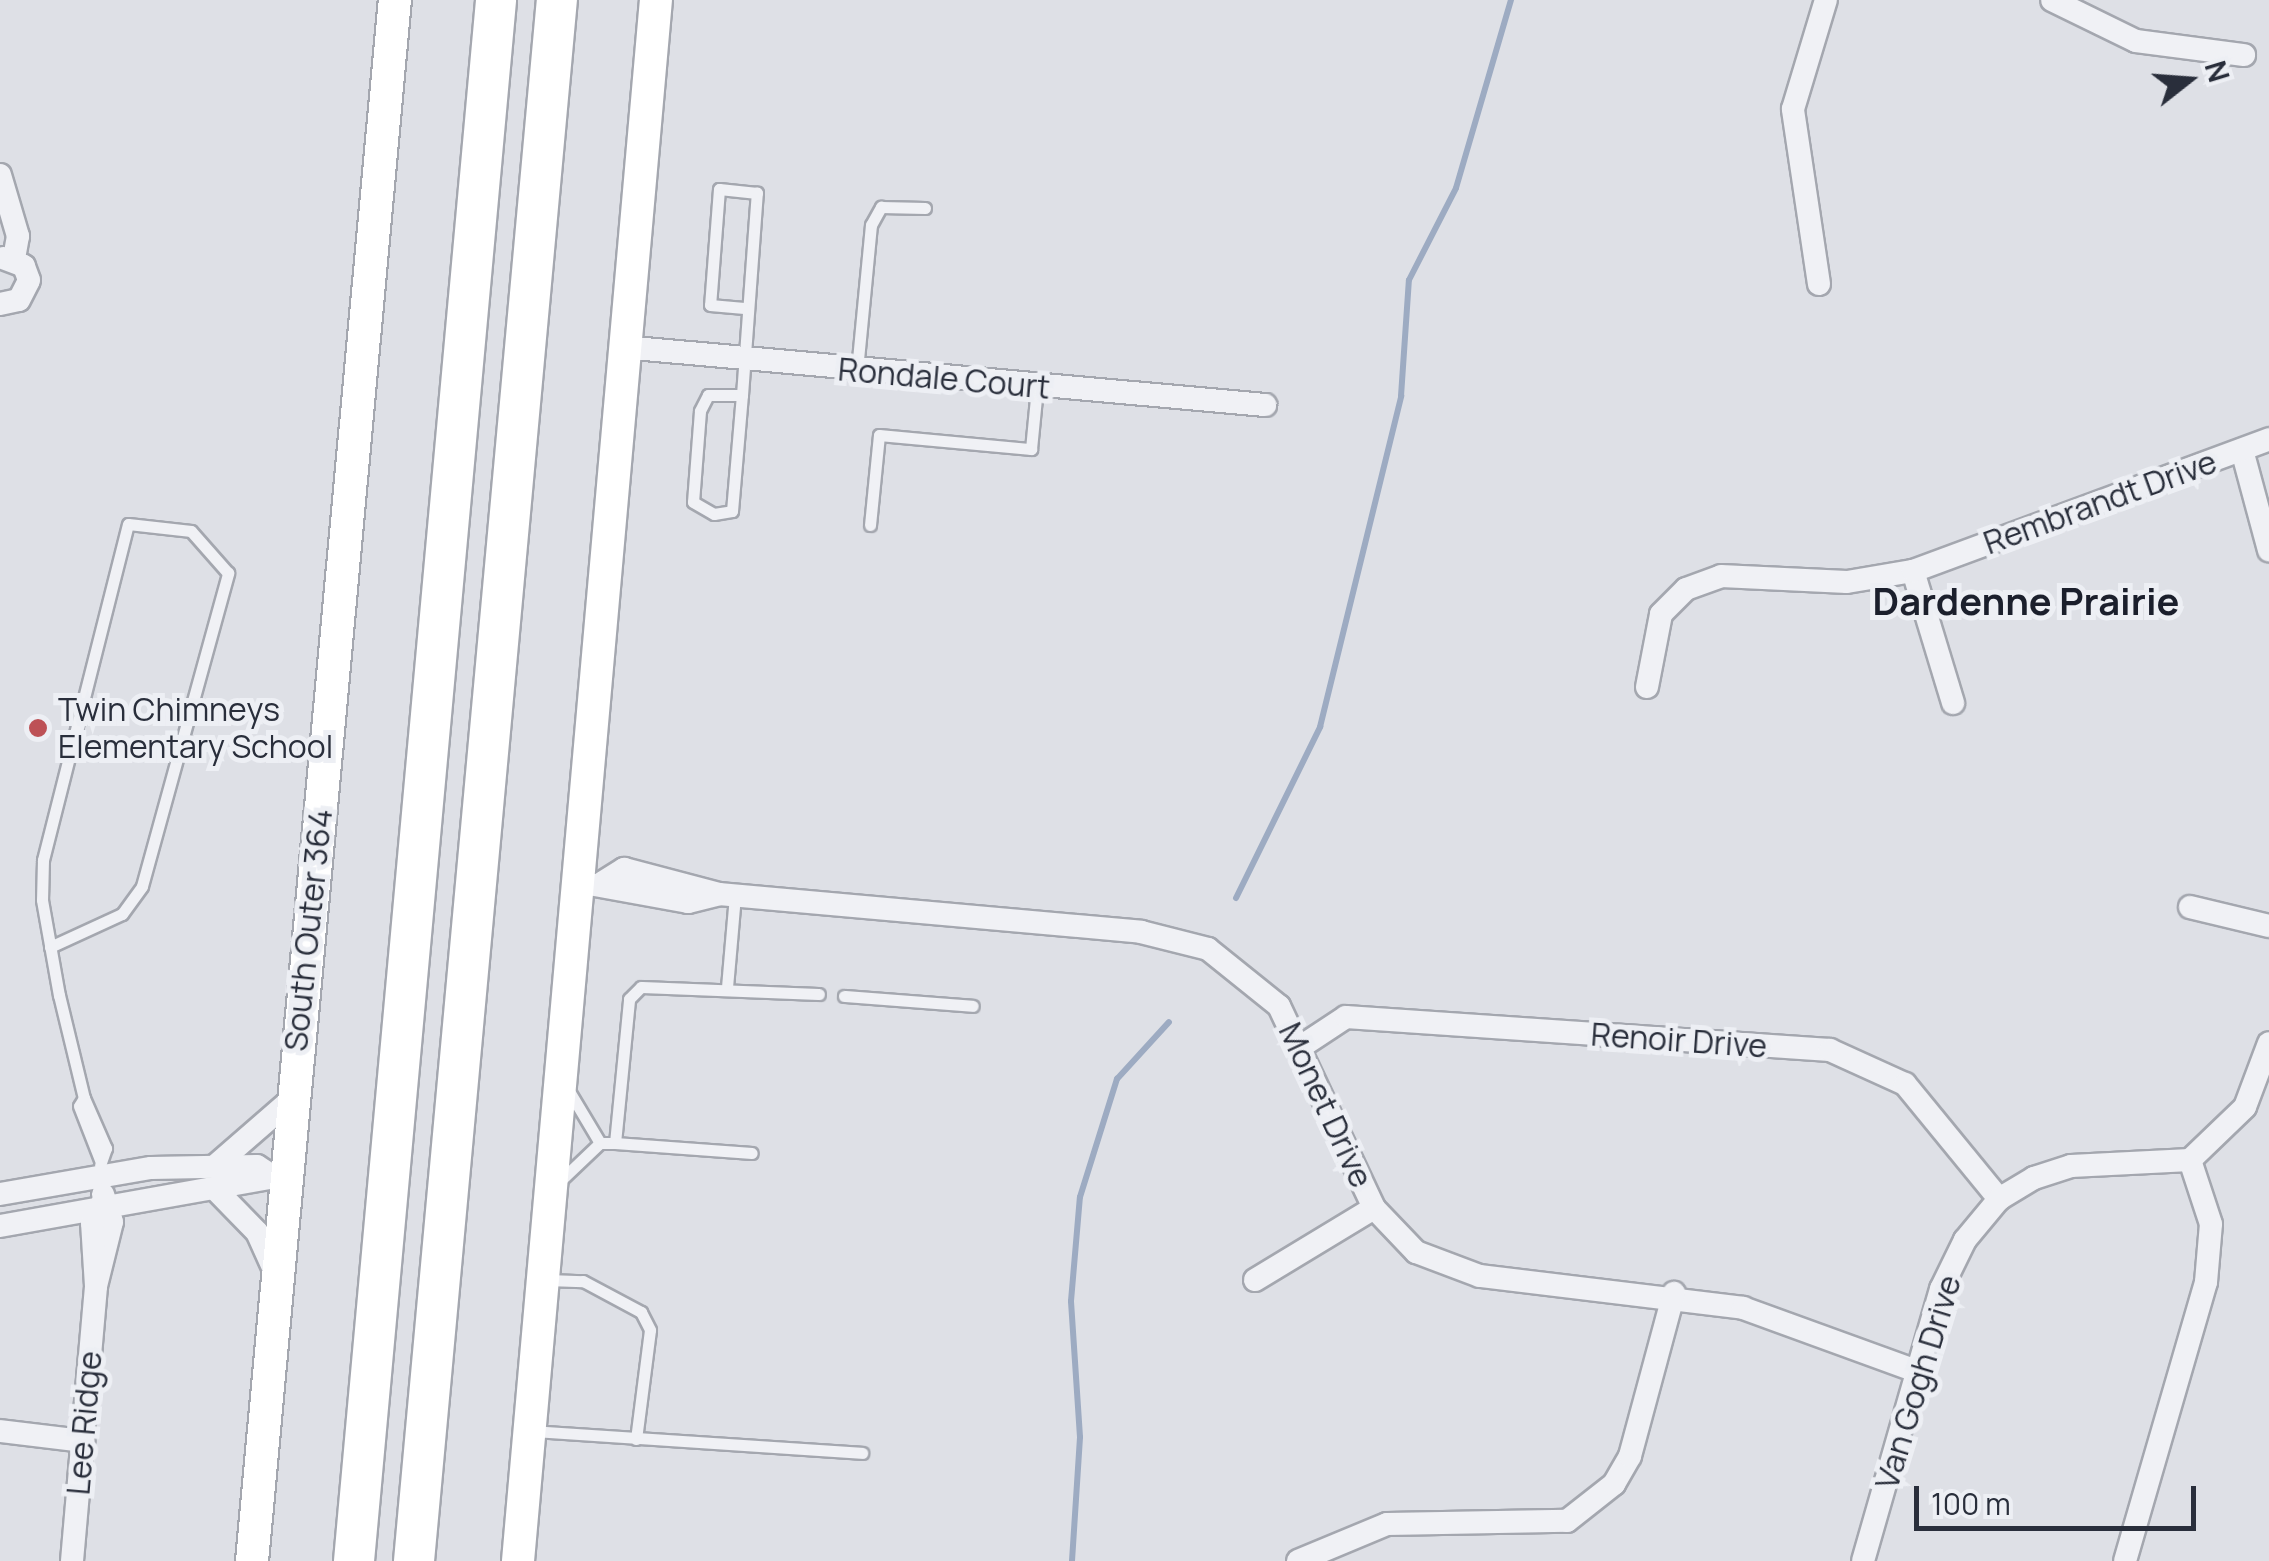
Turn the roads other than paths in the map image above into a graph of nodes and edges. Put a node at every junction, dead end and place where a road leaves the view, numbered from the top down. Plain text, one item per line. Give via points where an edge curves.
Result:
1 (395, 0) edge
2 (496, 0) edge
3 (557, 0) edge
4 (656, 0) edge
5 (1826, 0) edge
6 (2052, 0) edge
7 (2244, 55) dead end
8 (0, 175) edge
9 (925, 208) dead end
10 (7, 259) edge
11 (1819, 284) dead end
12 (0, 304) edge
13 (747, 308) junction
14 (623, 347) junction
15 (743, 359) junction
16 (857, 370) junction
17 (1037, 388) junction
18 (742, 394) junction
19 (1265, 406) dead end
20 (2269, 440) edge
21 (2242, 450) junction
22 (870, 525) dead end
23 (2269, 550) edge
24 (1912, 571) junction
25 (1648, 687) dead end
26 (1954, 704) dead end
27 (590, 882) junction
28 (727, 895) junction
29 (2190, 907) dead end
30 (2269, 926) edge
31 (50, 946) junction
32 (726, 988) junction
33 (819, 994) dead end
34 (844, 996) dead end
35 (973, 1006) dead end
36 (1304, 1044) junction
37 (2269, 1044) edge
38 (560, 1072) junction
39 (292, 1099) junction
40 (600, 1142) junction
41 (615, 1144) junction
42 (752, 1153) dead end
43 (2190, 1160) junction
44 (101, 1167) junction
45 (214, 1178) junction
46 (276, 1181) junction
47 (550, 1193) junction
48 (0, 1194) edge
49 (103, 1200) junction
50 (1999, 1200) junction
51 (1374, 1208) junction
52 (0, 1226) edge
53 (276, 1274) junction
54 (542, 1280) junction
55 (1254, 1280) dead end
56 (1674, 1293) junction
57 (1916, 1372) junction
58 (0, 1431) edge
59 (528, 1431) junction
60 (636, 1438) junction
61 (83, 1441) junction
62 (862, 1453) dead end
63 (72, 1561) edge
64 (252, 1561) edge
65 (354, 1561) edge
66 (414, 1561) edge
67 (518, 1561) edge
68 (1298, 1561) edge
69 (1863, 1561) edge
70 (2125, 1561) edge

1 - 39 main road, South Outer 364
2 - 65 highway
3 - 66 highway
4 - 14 main road
5 - 11 street via 1793,109
6 - 7 street via 2136,41
8 - 10 street via 18,236
9 - 16 lane via 881,207 871,224
10 - 12 street via 28,288
13 - 13 lane via 756,193 719,189 710,305
13 - 15 lane
14 - 15 street, Rondale Court
14 - 27 main road
15 - 16 street, Rondale Court
15 - 18 lane
16 - 17 street, Rondale Court
17 - 19 street, Rondale Court
17 - 22 lane via 1030,449 879,435
18 - 18 lane via 708,396 700,412 693,502 732,511
20 - 21 street, Rembrandt Drive
21 - 23 street
21 - 24 street, Rembrandt Drive
24 - 25 street, Rembrandt Drive via 1847,582 1720,576 1686,590 1660,614
24 - 26 street
27 - 28 street, Monet Drive via 624,869
27 - 38 main road
28 - 32 lane
28 - 36 street, Monet Drive via 1141,932 1208,949 1270,996
29 - 30 street
31 - 31 lane via 122,914 142,886 228,573 191,532 128,524 43,860
31 - 44 lane via 84,1098 106,1148
32 - 33 lane
32 - 41 lane via 659,982 629,999
34 - 35 lane
36 - 50 street, Renoir Drive via 1346,1017 1830,1050 1905,1084
36 - 51 street, Monet Drive
37 - 43 street via 2245,1108
38 - 40 lane
38 - 47 main road
39 - 45 street
39 - 46 main road, South Outer 364
40 - 41 lane
40 - 47 lane
41 - 42 lane
43 - 50 street via 2071,1166
43 - 70 street via 2211,1224 2206,1282
44 - 45 street
44 - 48 street
44 - 49 street, Lee Ridge
45 - 46 street
45 - 49 street
45 - 53 street via 257,1232
46 - 53 main road, South Outer 364
47 - 54 main road
49 - 52 street
49 - 61 street, Lee Ridge via 92,1223 96,1286
50 - 57 street, Van Gogh Drive via 1941,1289
51 - 55 street
51 - 56 street, Monet Drive via 1416,1252 1480,1276
53 - 64 main road, South Outer 364
54 - 59 main road
54 - 60 lane via 583,1282 641,1312 650,1330
56 - 57 street, Monet Drive via 1744,1308
56 - 68 street via 1630,1456 1614,1484 1566,1521 1406,1522
57 - 69 street, Van Gogh Drive
58 - 61 street
59 - 60 lane
59 - 67 main road
60 - 62 lane
61 - 63 street, Lee Ridge

